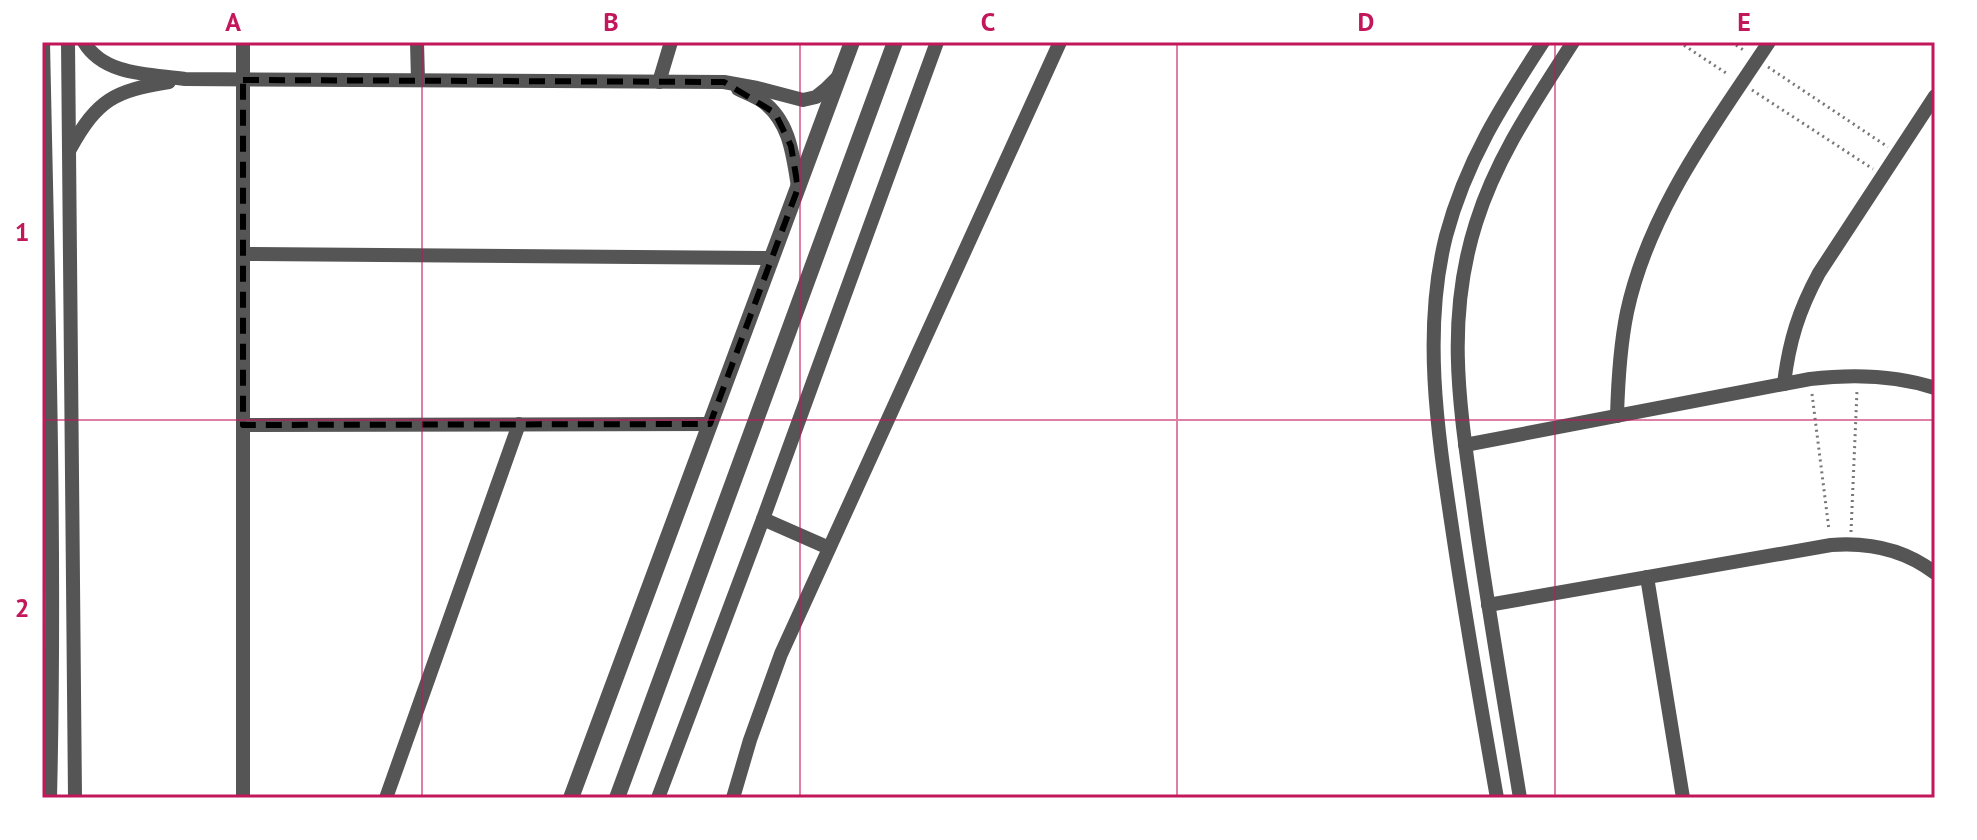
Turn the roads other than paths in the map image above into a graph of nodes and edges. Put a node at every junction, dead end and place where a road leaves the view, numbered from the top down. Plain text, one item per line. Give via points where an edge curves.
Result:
1 (43, 42) edge
2 (68, 42) edge
3 (84, 42) edge
4 (243, 42) edge
5 (417, 42) edge
6 (671, 42) edge
7 (852, 42) edge
8 (895, 42) edge
9 (937, 42) edge
10 (1060, 42) edge
11 (1543, 42) edge
12 (1573, 42) edge
13 (1769, 42) edge
14 (841, 73) junction
15 (185, 79) junction
16 (243, 80) junction
17 (418, 80) junction
18 (659, 82) junction
19 (724, 82) junction
20 (1935, 96) edge
21 (69, 152) junction
22 (798, 188) junction
23 (243, 254) junction
24 (772, 258) junction
25 (1784, 384) junction
26 (1935, 388) edge
27 (1617, 416) junction
28 (519, 424) junction
29 (710, 424) junction
30 (243, 425) junction
31 (1465, 445) junction
32 (71, 489) junction
33 (51, 490) junction
34 (763, 519) junction
35 (829, 548) junction
36 (1935, 573) edge
37 (1647, 577) junction
38 (1488, 605) junction
39 (50, 798) edge
40 (75, 798) edge
41 (243, 798) edge
42 (386, 798) edge
43 (571, 798) edge
44 (617, 798) edge
45 (658, 798) edge
46 (733, 798) edge
47 (1497, 798) edge
48 (1520, 798) edge
49 (1683, 798) edge

1 - 33 street
2 - 21 street
3 - 15 street via 104,63 123,70
4 - 16 street
5 - 17 street
6 - 18 street
7 - 14 street
8 - 44 street
9 - 34 street
10 - 35 street
11 - 47 street via 1471,164 1446,237 1434,313 1440,449
12 - 31 street via 1508,145 1465,264 1456,348
13 - 27 street via 1687,167 1642,261 1619,363
14 - 19 street via 816,97 803,100
14 - 22 street
15 - 16 street
15 - 21 street via 116,96 97,109
16 - 17 street
16 - 23 street
17 - 18 street
18 - 19 street
19 - 22 street via 775,113 791,146
20 - 25 street via 1805,298
21 - 32 street
22 - 24 street
23 - 24 street
23 - 30 street
24 - 29 street
25 - 26 street via 1858,376
25 - 27 street
27 - 31 street
28 - 29 street
28 - 30 street
28 - 42 street
29 - 43 street
30 - 41 street
31 - 38 street
32 - 33 street
32 - 40 street
33 - 39 street
34 - 35 street
34 - 45 street
35 - 46 street via 781,654
36 - 37 street via 1891,550 1851,543
37 - 38 street
37 - 49 street
38 - 48 street

